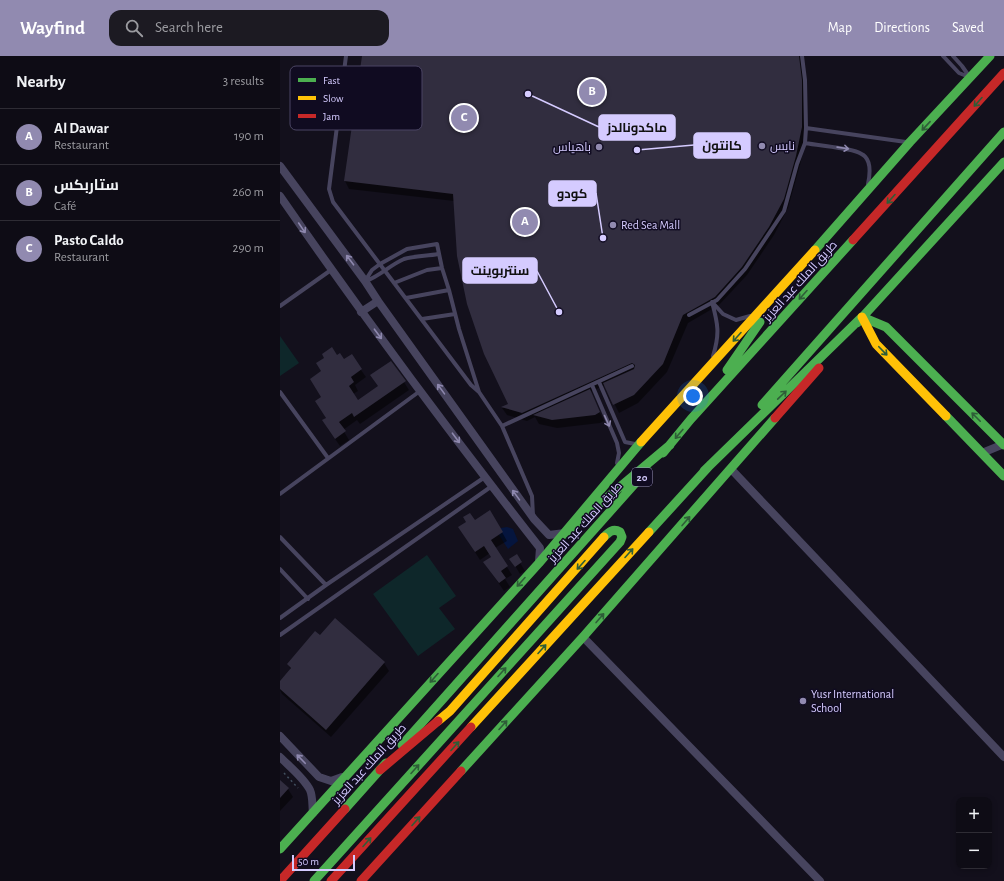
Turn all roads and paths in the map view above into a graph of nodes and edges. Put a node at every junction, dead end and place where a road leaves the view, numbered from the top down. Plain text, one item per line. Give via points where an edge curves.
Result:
1 (346, 56) edge
2 (802, 56) edge
3 (943, 56) edge
4 (953, 56) edge
5 (990, 56) edge
6 (345, 66) edge
7 (1004, 73) edge
8 (970, 78) junction
9 (806, 128) junction
10 (337, 130) edge
11 (1004, 132) edge
12 (910, 142) junction
13 (805, 143) junction
14 (1004, 162) edge
15 (280, 166) edge
16 (280, 196) edge
17 (848, 213) junction
18 (438, 254) junction
19 (380, 264) junction
20 (442, 268) junction
21 (331, 270) junction
22 (385, 270) junction
23 (795, 273) junction
24 (365, 281) junction
25 (394, 283) junction
26 (449, 290) junction
27 (406, 298) junction
28 (378, 301) junction
29 (712, 302) junction
30 (280, 306) edge
31 (361, 312) junction
32 (455, 314) junction
33 (758, 314) junction
34 (689, 315) dead end
35 (862, 318) junction
36 (422, 319) junction
37 (632, 366) dead end
38 (710, 366) junction
39 (599, 382) junction
40 (592, 385) junction
41 (420, 391) junction
42 (280, 392) edge
43 (479, 392) junction
44 (691, 419) junction
45 (502, 426) junction
46 (639, 444) junction
47 (1004, 444) edge
48 (670, 445) junction
49 (982, 453) junction
50 (328, 458) junction
51 (731, 469) junction
52 (704, 471) junction
53 (614, 474) junction
54 (1004, 476) edge
55 (485, 477) junction
56 (492, 486) junction
57 (280, 494) edge
58 (534, 519) junction
59 (565, 533) junction
60 (280, 537) edge
61 (539, 563) junction
62 (280, 569) edge
63 (326, 585) junction
64 (308, 599) junction
65 (280, 618) edge
66 (280, 635) edge
67 (583, 637) junction
68 (280, 736) edge
69 (280, 757) edge
70 (1004, 757) edge
71 (280, 769) edge
72 (380, 770) junction
73 (314, 772) junction
74 (345, 776) junction
75 (305, 783) junction
76 (301, 791) dead end
77 (313, 813) junction
78 (280, 850) edge
79 (280, 881) edge
80 (314, 881) edge
81 (331, 881) edge
82 (361, 881) edge
83 (820, 881) edge

1 - 6 lane
2 - 9 lane
3 - 8 lane via 959,73
4 - 8 lane
5 - 8 main road
7 -> 44 main road, طريق الملك عبد العزيز / 20
8 -> 12 main road
9 - 12 lane
9 - 13 lane
10 - 19 lane via 329,189 333,202
11 - 52 main road
12 - 17 main road
13 -> 17 lane via 856,150 864,155 870,164 868,185
13 - 29 lane via 784,211 746,269 717,300
14 - 35 main road
24 -> 15 street
16 -> 21 street
17 - 23 main road
18 - 19 lane via 437,244 408,249
18 - 20 lane
18 - 22 lane via 405,259
19 - 22 lane
19 - 24 lane via 372,270
20 - 25 lane via 428,270
20 - 26 lane
21 - 30 lane
21 - 31 street
22 - 24 lane via 375,278
22 - 25 lane
23 - 33 main road
23 - 44 main road
24 - 28 street
25 - 27 lane
26 - 27 lane
26 - 32 lane
27 - 36 lane
28 - 31 street
58 -> 28 street
29 - 33 lane via 723,314 736,320
29 - 34 lane
29 - 38 lane via 719,334
31 -> 41 street
32 - 36 lane
32 - 43 lane
33 -> 38 main road
47 -> 35 main road via 886,327
35 -> 49 main road via 876,344
35 - 51 main road
52 -> 35 main road
36 - 43 lane
37 - 39 lane
38 - 46 main road
39 - 40 lane
39 - 46 lane via 625,442
40 - 45 lane
40 -> 53 lane via 617,443 619,453
41 - 50 lane
41 -> 55 street
42 - 50 lane
43 - 45 lane
44 -> 48 main road, طريق الملك عبد العزيز / 20
45 - 58 lane via 532,496
46 - 53 main road
47 - 49 street
48 - 59 main road
48 - 72 main road, طريق الملك عبد العزيز / 20
49 - 54 main road
50 - 57 lane
67 -> 51 main road
51 - 70 street
81 -> 52 main road
53 - 59 main road
55 - 56 street
55 - 63 lane
56 - 61 street via 540,548
56 - 66 lane
58 - 59 street via 549,535
59 - 61 main road
60 - 63 lane
61 -> 74 main road
62 - 64 lane
63 - 64 lane
64 - 65 lane
82 -> 67 main road
67 - 83 street
73 -> 68 street
69 - 75 street
71 - 76 path
72 - 79 main road, طريق الملك عبد العزيز / 20
80 -> 72 main road via 620,542 620,532 610,531 450,711
73 - 74 street via 319,777 331,781
73 - 75 street via 312,781
74 - 77 main road
75 - 77 street via 311,795
77 - 78 main road

